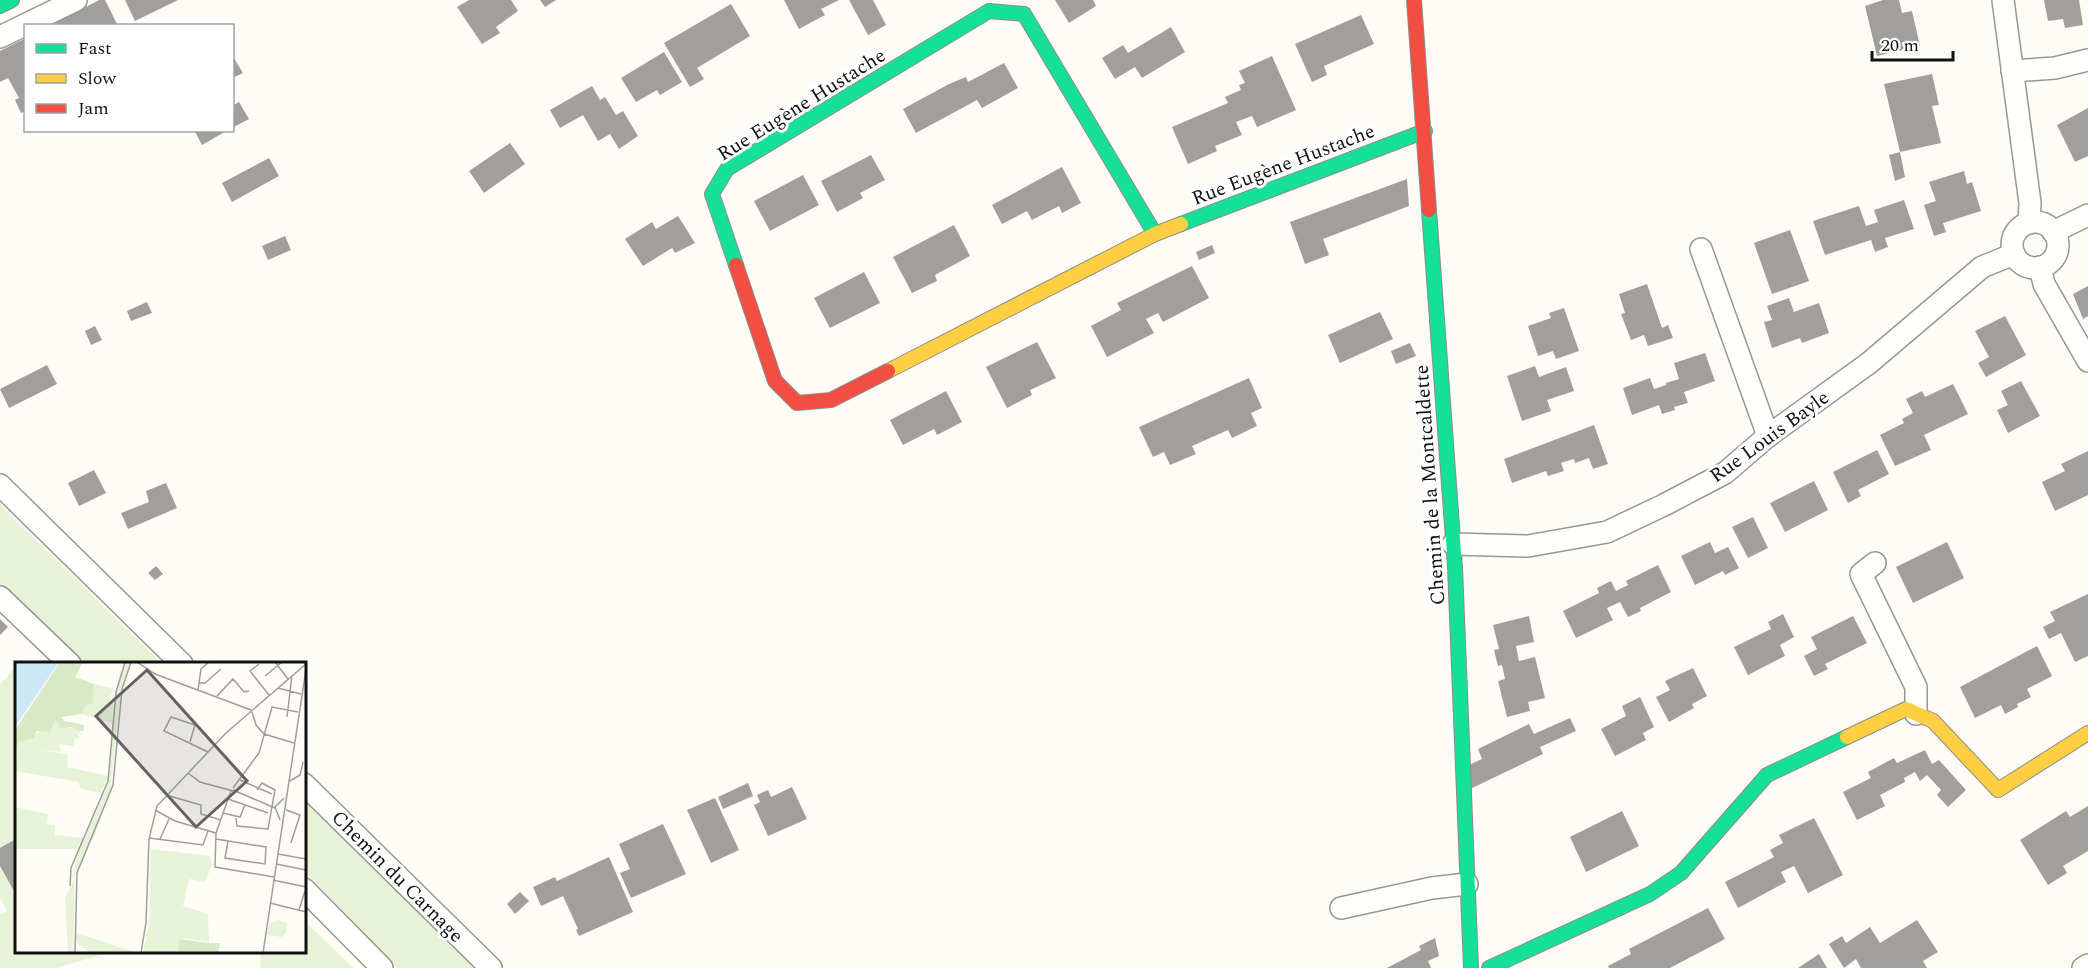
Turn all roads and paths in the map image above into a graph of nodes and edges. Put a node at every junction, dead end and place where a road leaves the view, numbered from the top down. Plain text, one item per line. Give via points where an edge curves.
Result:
1 (12, 0) edge
2 (76, 0) edge
3 (1414, 0) edge
4 (2003, 0) edge
5 (0, 6) edge
6 (27, 24) edge
7 (24, 25) edge
8 (0, 37) edge
9 (2088, 60) edge
10 (2012, 71) junction
11 (1425, 131) junction
12 (2088, 215) edge
13 (2029, 223) junction
14 (2053, 232) junction
15 (1155, 234) junction
16 (1701, 249) dead end
17 (2014, 254) junction
18 (2040, 267) junction
19 (2088, 361) edge
20 (1768, 436) junction
21 (0, 485) edge
22 (1453, 544) junction
23 (1875, 563) dead end
24 (0, 597) edge
25 (69, 662) edge
26 (181, 662) edge
27 (1916, 714) junction
28 (2088, 733) edge
29 (306, 786) edge
30 (1467, 884) junction
31 (306, 891) edge
32 (1341, 908) dead end
33 (2088, 965) edge
34 (382, 968) edge
35 (491, 968) edge
36 (1471, 968) edge
37 (1489, 968) edge
38 (2083, 968) edge

1 - 5 street
2 - 6 street
3 - 11 street, Chemin de la Montcaldette
4 - 10 street
7 - 8 street
9 - 10 street via 2055,68
10 - 13 street via 2030,203
11 - 15 street, Rue Eugène Hustache
11 - 22 street, Chemin de la Montcaldette
12 - 14 street
13 - 14 street via 2043,224
13 - 17 street via 2013,236
14 - 18 street via 2058,245 2056,252
15 - 15 street, Rue Eugène Hustache via 1024,14 989,11 727,169 712,194 775,381 797,403 831,400
16 - 20 street
17 - 18 street via 2026,266
17 - 20 street, Rue Louis Bayle via 1982,267 1869,363
18 - 19 street via 2044,284
20 - 22 street, Rue Louis Bayle via 1725,473 1607,532 1528,546
21 - 26 street
22 - 30 street, Chemin de la Montcaldette
23 - 27 street via 1861,574 1916,687
24 - 25 street
27 - 28 street via 1933,721 1998,790
27 - 37 street via 1906,709 1767,775 1681,873 1658,889
29 - 35 street, Chemin du Carnage
30 - 32 street
30 - 36 street, Chemin de la Montcaldette
31 - 34 street
33 - 38 street

